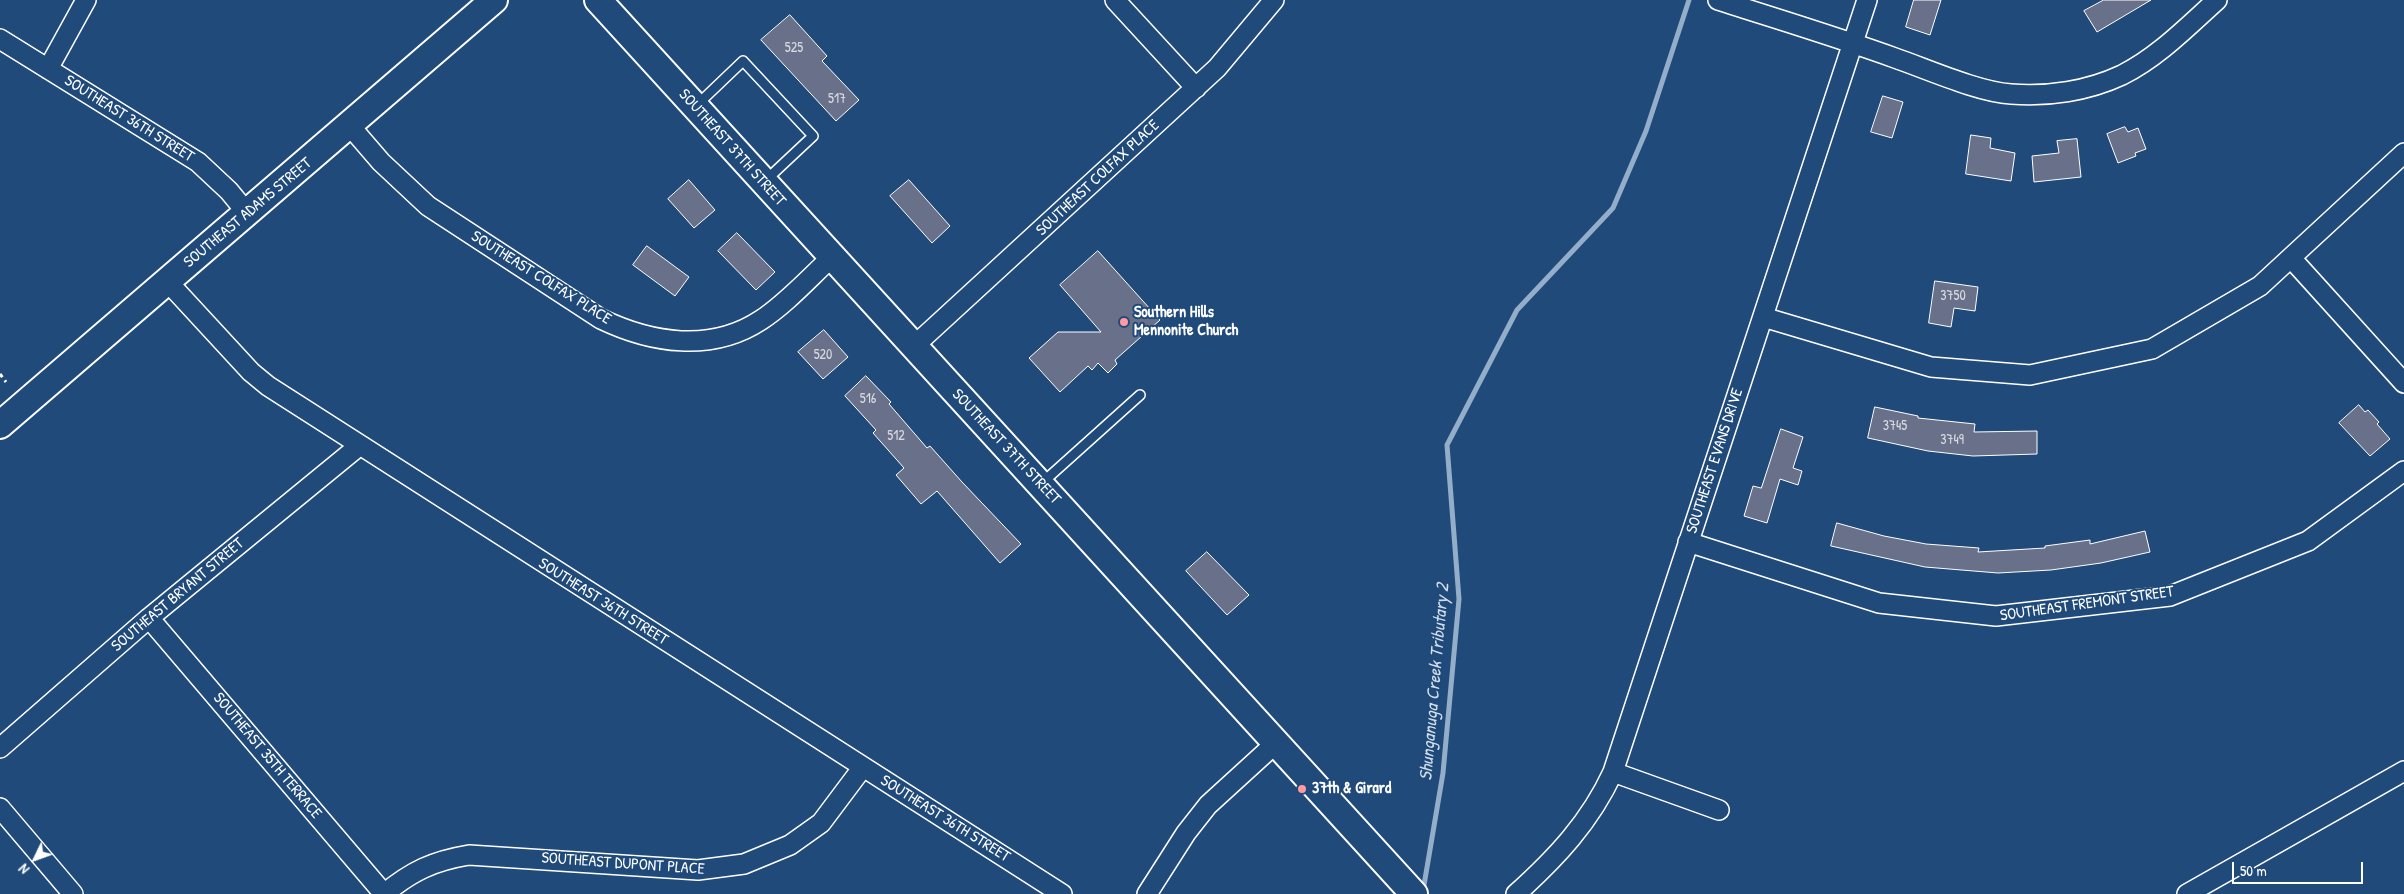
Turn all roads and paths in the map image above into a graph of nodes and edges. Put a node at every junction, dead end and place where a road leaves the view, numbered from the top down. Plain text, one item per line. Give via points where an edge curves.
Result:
1 (86, 0) edge
2 (494, 0) edge
3 (598, 0) edge
4 (1115, 0) edge
5 (1274, 0) edge
6 (1718, 0) edge
7 (1867, 0) edge
8 (2217, 0) edge
9 (0, 39) edge
10 (1852, 42) junction
11 (48, 69) junction
12 (1196, 88) junction
13 (694, 107) junction
14 (350, 126) junction
15 (2404, 153) edge
16 (764, 182) junction
17 (248, 213) junction
18 (832, 257) junction
19 (2291, 258) junction
20 (168, 281) junction
21 (1763, 316) junction
22 (913, 347) junction
23 (0, 374) edge
24 (6, 382) dead end
25 (2404, 383) edge
26 (1140, 395) dead end
27 (3, 417) edge
28 (358, 446) junction
29 (2404, 471) edge
30 (1040, 484) junction
31 (1688, 542) junction
32 (150, 618) junction
33 (1276, 743) junction
34 (0, 748) edge
35 (863, 767) junction
36 (1613, 772) junction
37 (2404, 772) edge
38 (0, 808) edge
39 (1719, 810) dead end
40 (73, 894) edge
41 (384, 894) edge
42 (1062, 894) edge
43 (1146, 894) edge
44 (1414, 894) edge
45 (1516, 894) edge
46 (2187, 894) edge

1 - 11 street
2 - 14 main road, SOUTHEAST ADAMS STREET
3 - 13 main road, SOUTHEAST 37TH STREET
4 - 12 street
5 - 12 street, SOUTHEAST COLFAX PLACE
6 - 10 street
7 - 10 street, SOUTHEAST EVANS DRIVE
8 - 10 street via 2141,65 2110,80 2052,95 2009,94 1980,87
9 - 11 street, SOUTHEAST 36TH STREET
10 - 21 street, SOUTHEAST EVANS DRIVE
11 - 17 street, SOUTHEAST 36TH STREET via 198,162
12 - 22 street, SOUTHEAST COLFAX PLACE
13 - 16 main road, SOUTHEAST 37TH STREET
13 - 16 lane via 743,62 813,136
14 - 17 main road, SOUTHEAST ADAMS STREET
14 - 18 street, SOUTHEAST COLFAX PLACE via 381,162 428,206 601,319 654,338 703,341 740,332 761,320
15 - 19 street
16 - 18 main road, SOUTHEAST 37TH STREET
17 - 20 main road, SOUTHEAST ADAMS STREET
18 - 22 main road, SOUTHEAST 37TH STREET
19 - 21 street via 2260,286 2152,349 2030,375 1930,367
19 - 25 street
20 - 27 main road, SOUTHEAST ADAMS STREET
20 - 28 street, SOUTHEAST 36TH STREET via 251,372
21 - 31 street, SOUTHEAST EVANS DRIVE
22 - 30 main road, SOUTHEAST 37TH STREET
23 - 24 path
26 - 30 lane
28 - 32 street, SOUTHEAST BRYANT STREET
28 - 35 street, SOUTHEAST 36TH STREET
29 - 31 street, SOUTHEAST FREMONT STREET via 2308,541 2170,596 1996,616 1880,602
30 - 33 main road, SOUTHEAST 37TH STREET
31 - 36 street, SOUTHEAST EVANS DRIVE
32 - 34 street, SOUTHEAST BRYANT STREET
32 - 41 street, SOUTHEAST 35TH TERRACE
33 - 43 street via 1208,806
33 - 44 main road, SOUTHEAST 37TH STREET
35 - 41 street, SOUTHEAST DUPONT PLACE via 821,823 790,845 744,864 698,870 469,855 423,867
35 - 42 street, SOUTHEAST 36TH STREET
36 - 39 street
36 - 45 street, SOUTHEAST EVANS DRIVE via 1592,812 1572,840
37 - 46 street
38 - 40 street

